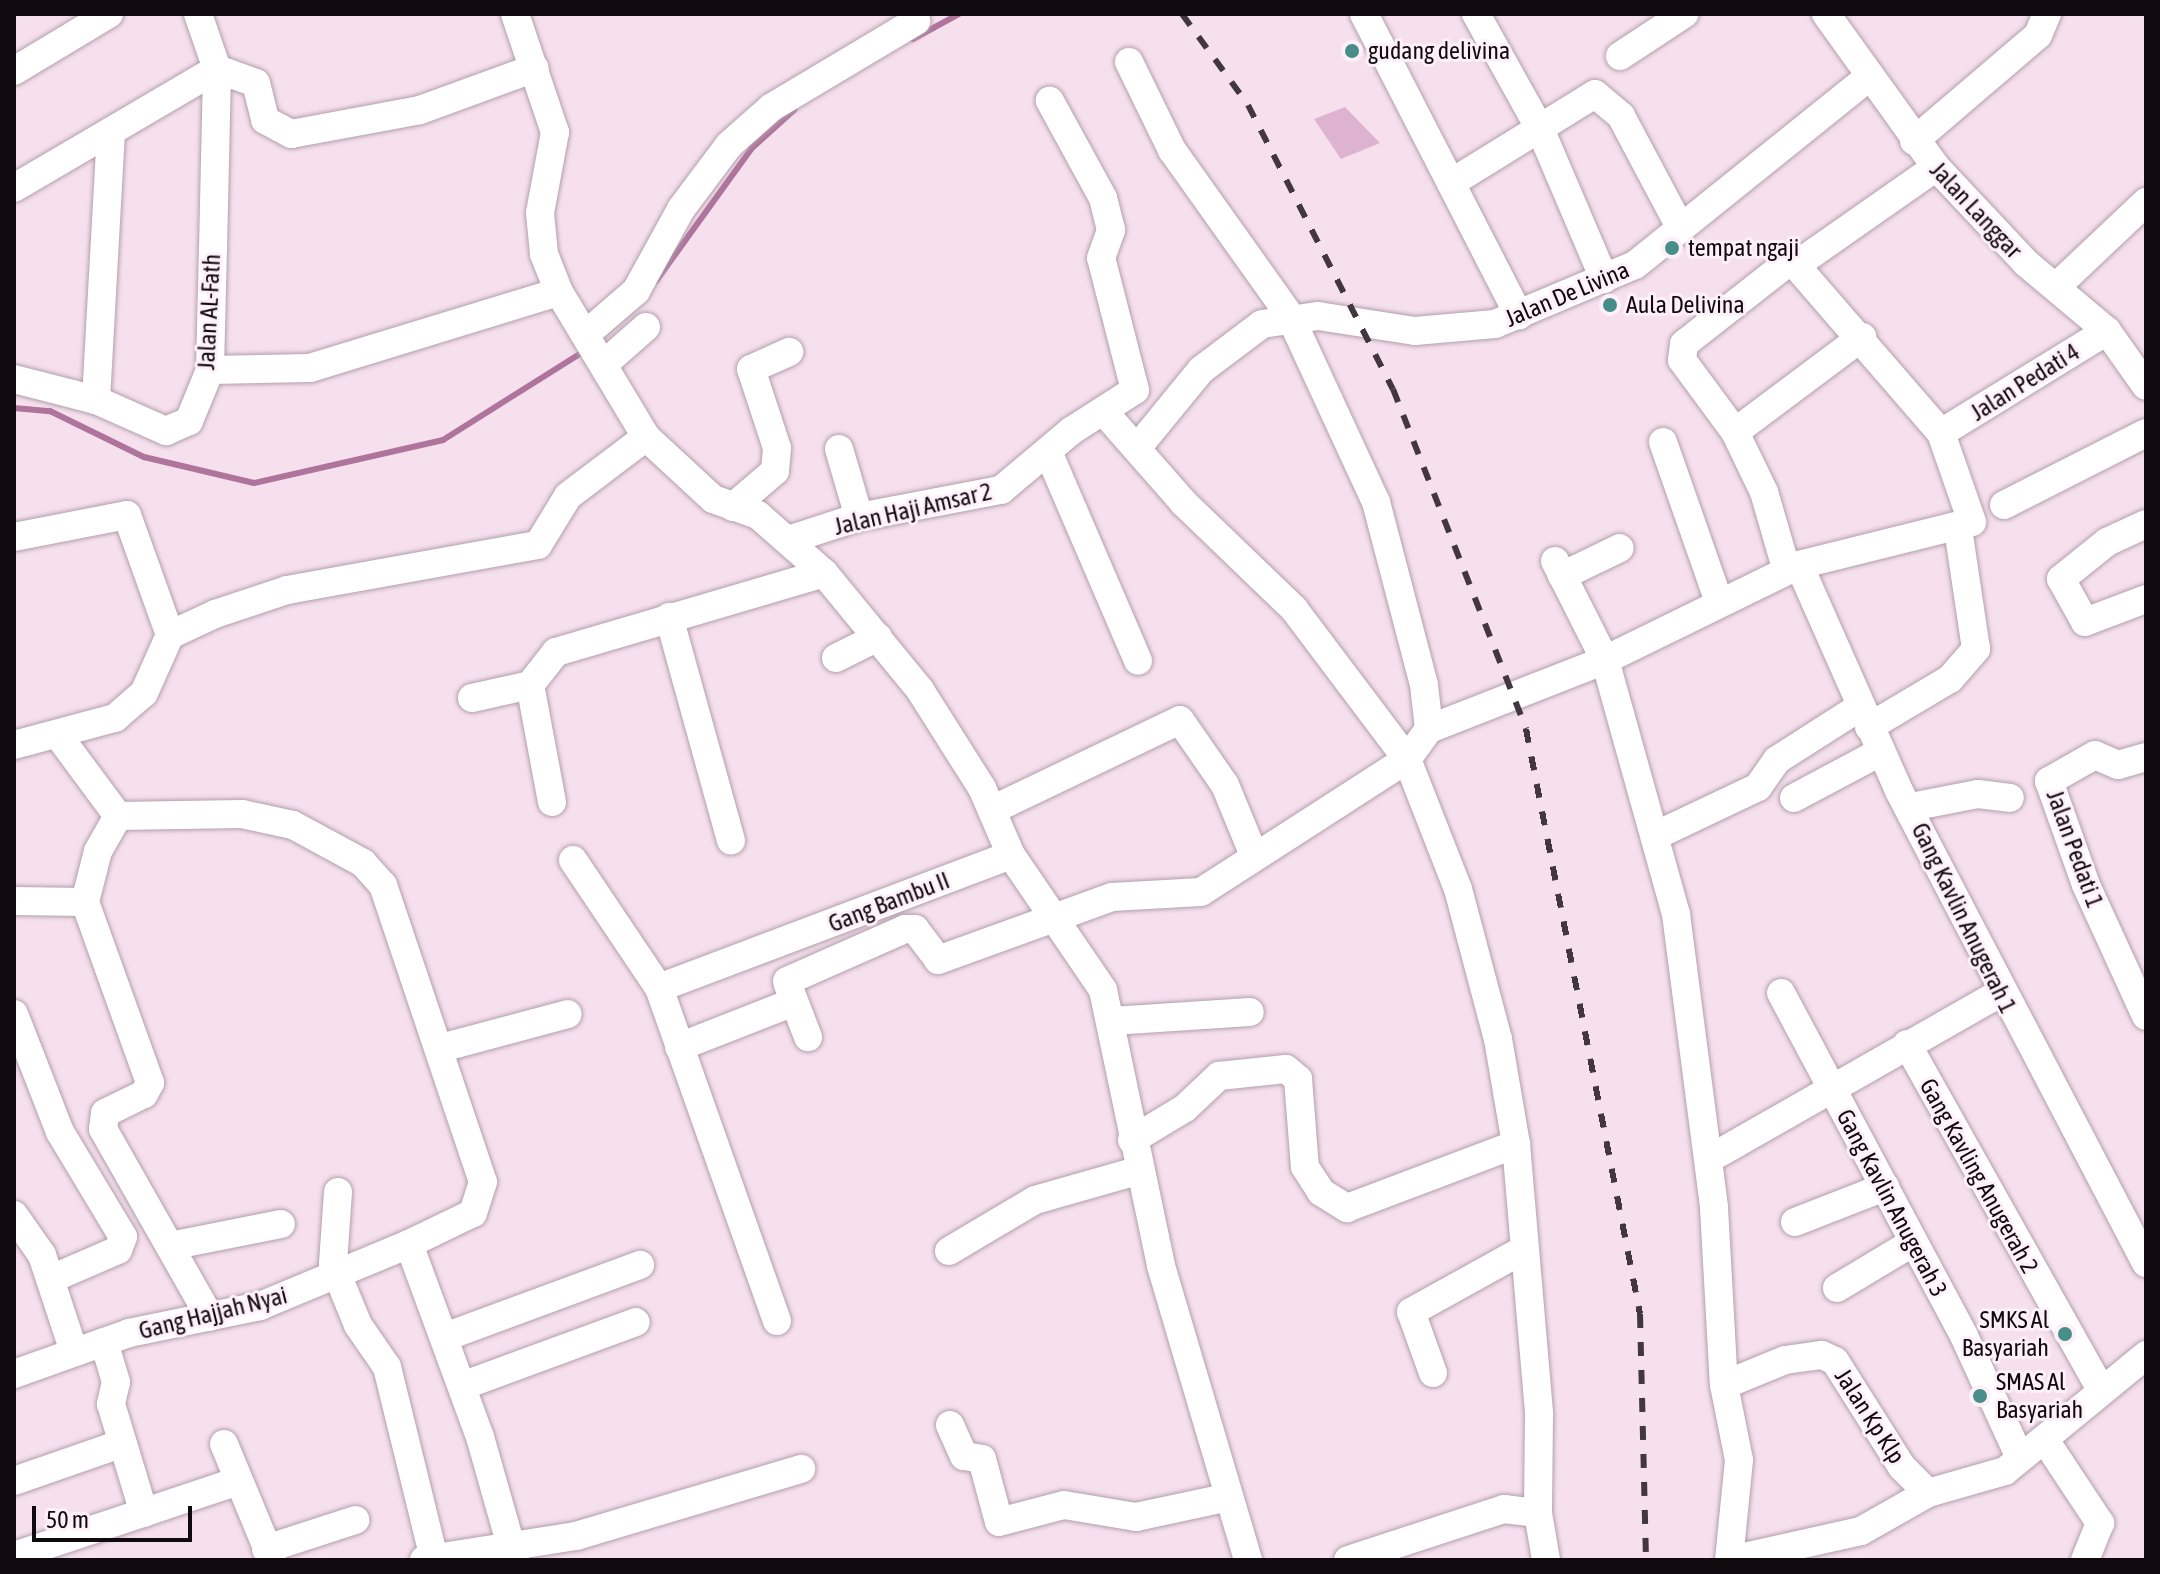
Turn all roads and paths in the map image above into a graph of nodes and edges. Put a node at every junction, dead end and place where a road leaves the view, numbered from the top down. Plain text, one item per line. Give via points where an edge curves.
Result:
1 (109, 14) edge
2 (198, 14) edge
3 (515, 14) edge
4 (1364, 14) edge
5 (1476, 14) edge
6 (1684, 14) edge
7 (1826, 14) edge
8 (2047, 14) edge
9 (916, 21) dead end
10 (1620, 56) dead end
11 (1129, 62) dead end
12 (535, 68) junction
13 (217, 69) junction
14 (14, 71) edge
15 (1869, 77) junction
16 (1050, 101) dead end
17 (111, 131) junction
18 (1541, 131) junction
19 (1914, 141) junction
20 (1936, 167) junction
21 (1451, 183) junction
22 (14, 188) edge
23 (2146, 202) edge
24 (1681, 229) junction
25 (1799, 263) junction
26 (1604, 279) junction
27 (2056, 287) junction
28 (559, 292) junction
29 (1290, 316) junction
30 (1519, 316) junction
31 (646, 327) dead end
32 (2107, 331) junction
33 (1862, 337) junction
34 (595, 348) junction
35 (789, 352) dead end
36 (210, 370) junction
37 (14, 379) edge
38 (2146, 386) edge
39 (96, 400) junction
40 (1105, 413) junction
41 (1735, 432) junction
42 (1941, 433) junction
43 (2146, 433) edge
44 (646, 437) junction
45 (1663, 442) dead end
46 (1138, 447) junction
47 (839, 449) dead end
48 (1049, 454) junction
49 (2004, 505) dead end
50 (733, 507) junction
51 (859, 517) junction
52 (2146, 524) edge
53 (1958, 528) junction
54 (14, 537) edge
55 (791, 539) junction
56 (1620, 548) dead end
57 (1793, 568) junction
58 (824, 573) junction
59 (2146, 599) edge
60 (1719, 602) junction
61 (669, 617) junction
62 (170, 635) junction
63 (878, 637) junction
64 (836, 658) dead end
65 (1605, 660) junction
66 (1138, 661) dead end
67 (530, 685) junction
68 (472, 698) dead end
69 (1429, 729) junction
70 (1869, 729) junction
71 (58, 735) junction
72 (14, 745) edge
73 (2146, 757) edge
74 (1407, 759) junction
75 (1794, 798) dead end
76 (2010, 798) dead end
77 (552, 802) dead end
78 (1911, 807) junction
79 (992, 810) junction
80 (118, 816) junction
81 (1659, 834) junction
82 (731, 841) dead end
83 (1253, 853) junction
84 (1011, 855) junction
85 (573, 860) dead end
86 (14, 901) edge
87 (85, 902) junction
88 (1059, 920) junction
89 (771, 946) junction
90 (659, 988) junction
91 (790, 992) junction
92 (1781, 993) dead end
93 (2000, 993) junction
94 (1250, 1012) dead end
95 (14, 1014) edge
96 (568, 1014) dead end
97 (2146, 1016) edge
98 (1112, 1021) junction
99 (808, 1037) dead end
100 (1907, 1044) junction
101 (679, 1047) junction
102 (441, 1048) junction
103 (1831, 1090) junction
104 (1132, 1140) junction
105 (1516, 1144) junction
106 (1709, 1159) junction
107 (1137, 1171) junction
108 (1885, 1187) junction
109 (338, 1192) dead end
110 (14, 1215) edge
111 (1795, 1222) dead end
112 (281, 1224) dead end
113 (1912, 1243) junction
114 (409, 1244) junction
115 (170, 1246) junction
116 (1523, 1250) junction
117 (949, 1251) dead end
118 (2146, 1263) edge
119 (640, 1265) dead end
120 (337, 1278) junction
121 (51, 1279) junction
122 (1837, 1288) dead end
123 (210, 1317) junction
124 (777, 1321) dead end
125 (636, 1322) dead end
126 (445, 1337) junction
127 (104, 1342) junction
128 (74, 1352) junction
129 (2146, 1355) edge
130 (1433, 1373) dead end
131 (14, 1374) edge
132 (1724, 1385) junction
133 (462, 1386) junction
134 (2101, 1390) junction
135 (950, 1425) dead end
136 (2045, 1440) junction
137 (123, 1443) junction
138 (224, 1444) dead end
139 (2020, 1458) junction
140 (801, 1469) dead end
141 (14, 1481) edge
142 (238, 1481) junction
143 (1928, 1493) junction
144 (1229, 1497) junction
145 (144, 1513) junction
146 (1538, 1513) junction
147 (355, 1520) dead end
148 (512, 1551) edge
149 (269, 1554) edge
150 (14, 1556) edge
151 (429, 1559) edge
152 (1248, 1560) edge
153 (1348, 1560) edge
154 (1546, 1560) edge
155 (1730, 1560) edge
156 (2085, 1560) edge

1 - 14 street
2 - 13 street, Jalan AL-Fath
3 - 12 street
4 - 21 street
5 - 18 street
6 - 10 street
7 - 15 street, Jalan Langgar
8 - 19 street via 2038,35
9 - 34 street via 772,107 729,145 681,209 636,291
11 - 29 street via 1172,150
12 - 13 street via 420,110 291,134 265,120 256,83
12 - 28 street via 555,132 540,213 544,254
13 - 17 street
13 - 36 street, Jalan AL-Fath
15 - 19 street, Jalan Langgar
15 - 24 street, Jalan De Livina
16 - 40 street, Jalan Haji Amsar 2 via 1099,187 1111,225 1101,258 1135,390
17 - 22 street
17 - 39 street
18 - 21 street
18 - 24 street via 1585,98 1603,96
18 - 26 street
19 - 20 street, Jalan Langgar
20 - 25 street, Gang Kavlin Anugerah 1
20 - 27 street, Jalan Langgar
21 - 30 street
23 - 27 street
24 - 26 street, Jalan De Livina via 1652,255
25 - 33 street
25 - 41 street, Gang Kavlin Anugerah 1 via 1780,262 1684,344 1682,360
26 - 30 street, Jalan De Livina
27 - 32 street, Jalan Langgar
28 - 34 street
28 - 36 street via 310,368
29 - 30 street, Jalan De Livina via 1415,331
29 - 46 street, Jalan De Livina via 1243,333
29 - 69 street via 1376,502
31 - 34 street
32 - 38 street, Jalan Langgar
32 - 42 street, Jalan Pedati 4
33 - 41 street
33 - 42 street
34 - 44 street
35 - 50 street via 751,369 777,448 775,471
36 - 39 street, Jalan AL-Fath via 189,421 176,431
37 - 39 street, Jalan AL-Fath
40 - 46 street
40 - 48 street, Jalan Haji Amsar 2 via 1071,431
41 - 57 street, Gang Kavlin Anugerah 1
42 - 53 street via 1972,522
43 - 49 street
44 - 50 street via 713,499
44 - 62 street via 568,496 538,545 287,590
45 - 60 street
46 - 74 street via 1184,503 1294,609
47 - 51 street
48 - 51 street, Jalan Haji Amsar 2 via 1001,490
48 - 66 street
50 - 55 street
51 - 55 street, Jalan Haji Amsar 2
52 - 59 street via 2107,542 2061,579 2076,612 2094,624
53 - 57 street
53 - 70 street via 1976,649 1950,679
54 - 62 street via 127,515
55 - 58 street
56 - 65 street via 1559,569
57 - 60 street
57 - 70 street, Gang Kavlin Anugerah 1
58 - 61 street
58 - 63 street
60 - 65 street
61 - 67 street via 572,642
61 - 82 street
62 - 71 street via 135,702 115,718
63 - 64 street
63 - 79 street via 920,690
65 - 69 street
65 - 81 street
67 - 68 street
67 - 77 street
69 - 74 street
70 - 75 street
70 - 78 street, Gang Kavlin Anugerah 1
70 - 81 street via 1777,760 1758,787
71 - 72 street
71 - 80 street
73 - 97 street, Jalan Pedati 1 via 2118,765 2095,755 2049,781 2086,885
74 - 83 street
74 - 105 street via 1458,889
76 - 78 street via 1978,794
78 - 93 street, Gang Kavlin Anugerah 1
79 - 83 street via 1180,720 1225,785
79 - 84 street
80 - 87 street via 98,851
80 - 102 street via 269,820 337,847 375,873
81 - 106 street
83 - 88 street via 1201,892 1127,893
84 - 88 street
84 - 89 street, Gang Bambu II
85 - 90 street
86 - 87 street
87 - 115 street via 150,1083 144,1094 105,1113 103,1129
88 - 91 street via 938,960 915,929 905,929
88 - 98 street via 1095,975
89 - 90 street, Gang Bambu II
89 - 91 street
90 - 101 street
91 - 99 street
91 - 101 street
92 - 103 street, Gang Kavlin Anugerah 3
93 - 100 street
93 - 118 street, Gang Kavlin Anugerah 1
94 - 98 street
95 - 121 street via 60,1132 123,1237 118,1250
96 - 102 street
98 - 104 street
100 - 103 street
100 - 134 street, Gang Kavling Anugerah 2
101 - 124 street
102 - 114 street, Gang Hajjah Nyai via 484,1197 473,1213
103 - 106 street
103 - 108 street, Gang Kavlin Anugerah 3
104 - 105 street via 1185,1108 1219,1076 1286,1069 1298,1079 1305,1167 1321,1192 1347,1208
104 - 107 street
105 - 116 street
106 - 132 street
107 - 117 street via 1035,1200
107 - 144 street
108 - 111 street
108 - 113 street, Gang Kavlin Anugerah 3
109 - 120 street via 331,1246
110 - 121 street
112 - 115 street
113 - 122 street
113 - 139 street, Gang Kavlin Anugerah 3
114 - 120 street, Gang Hajjah Nyai
114 - 126 street
115 - 123 street
116 - 130 street via 1411,1312
116 - 146 street via 1539,1415
119 - 126 street
120 - 123 street, Gang Hajjah Nyai
120 - 151 street via 387,1367
121 - 128 street
123 - 127 street, Gang Hajjah Nyai
125 - 133 street
126 - 133 street
127 - 128 street, Gang Hajjah Nyai
127 - 137 street
128 - 131 street, Gang Hajjah Nyai
129 - 134 street
132 - 143 street, Jalan Kp Klp via 1796,1358 1835,1361 1902,1467
132 - 155 street via 1741,1483
133 - 148 street
134 - 136 street
135 - 144 street via 964,1456 982,1459 999,1522 1064,1505 1136,1517
136 - 139 street
136 - 156 street via 2100,1523
137 - 141 street
137 - 145 street
138 - 142 street
139 - 143 street via 2005,1471
140 - 148 street
142 - 145 street
142 - 149 street
143 - 155 street via 1861,1531
144 - 152 street
145 - 150 street
146 - 153 street via 1504,1509
146 - 154 street
147 - 149 street
148 - 151 street

